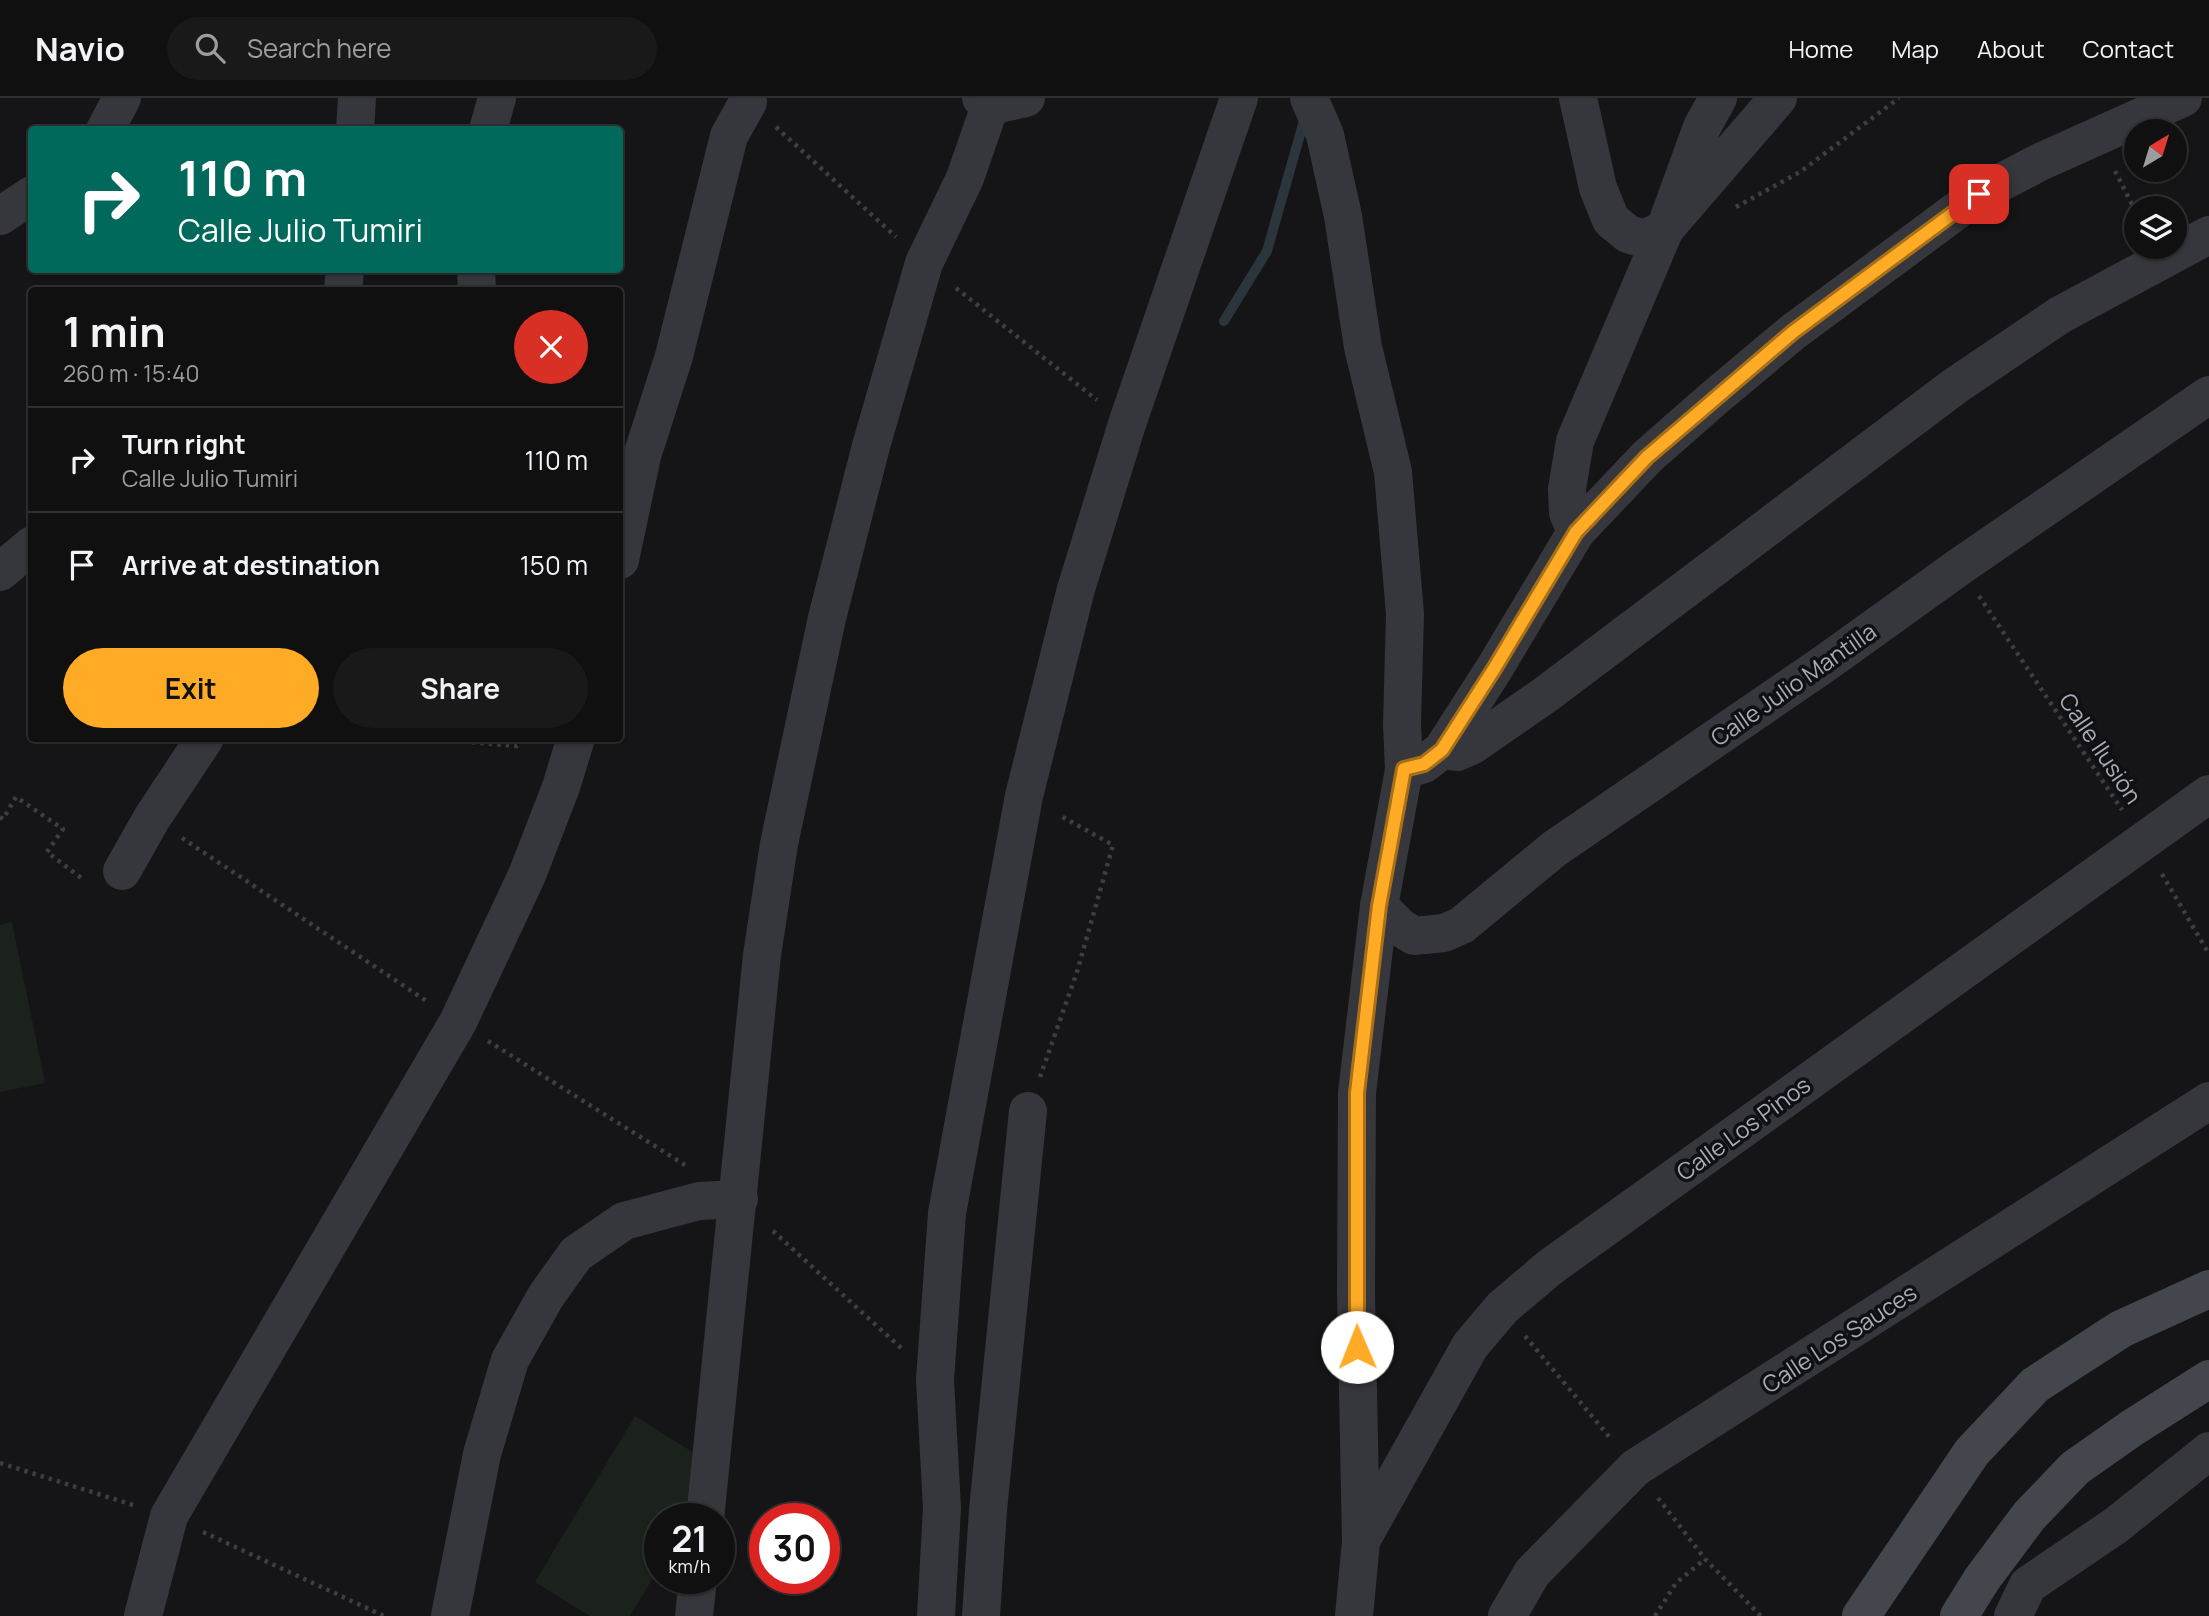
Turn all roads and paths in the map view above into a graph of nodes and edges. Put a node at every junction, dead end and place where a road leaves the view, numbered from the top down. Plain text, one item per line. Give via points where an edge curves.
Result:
1 (122, 98) edge
2 (357, 98) edge
3 (497, 98) edge
4 (1239, 98) edge
5 (1310, 98) edge
6 (1578, 98) edge
7 (1718, 98) edge
8 (1778, 98) edge
9 (1899, 98) edge
10 (2183, 98) edge
11 (999, 101) edge
12 (748, 102) dead end
13 (107, 126) edge
14 (355, 126) edge
15 (489, 126) edge
16 (2098, 136) junction
17 (2128, 196) edge
18 (28, 198) edge
19 (1733, 208) dead end
20 (0, 216) edge
21 (1665, 229) junction
22 (2209, 234) edge
23 (2209, 395) edge
24 (631, 457) edge
25 (623, 532) edge
26 (1576, 532) junction
27 (28, 548) edge
28 (1959, 566) junction
29 (0, 572) edge
30 (202, 742) edge
31 (469, 742) edge
32 (522, 742) edge
33 (575, 742) edge
34 (1442, 750) junction
35 (1404, 769) junction
36 (2209, 794) edge
37 (1024, 796) junction
38 (0, 817) edge
39 (152, 818) junction
40 (2142, 840) junction
41 (122, 871) joint
42 (1379, 906) junction
43 (2209, 954) edge
44 (458, 1022) junction
45 (2209, 1101) edge
46 (1028, 1111) joint
47 (739, 1199) junction
48 (2209, 1289) edge
49 (2209, 1379) edge
50 (935, 1380) junction
51 (2209, 1451) edge
52 (0, 1463) edge
53 (707, 1503) edge
54 (942, 1508) junction
55 (988, 1510) junction
56 (169, 1516) junction
57 (1361, 1541) junction
58 (1705, 1559) dead end
59 (696, 1594) edge
60 (143, 1616) edge
61 (384, 1616) edge
62 (450, 1616) edge
63 (694, 1616) edge
64 (936, 1616) edge
65 (981, 1616) edge
66 (1354, 1616) edge
67 (1507, 1616) edge
68 (1655, 1616) edge
69 (1861, 1616) edge
70 (1959, 1616) edge
71 (2013, 1616) edge

1 - 13 street
2 - 14 street
3 - 15 street
4 - 37 street via 1127,424 1076,589
5 - 35 street via 1325,135 1363,346 1394,472 1405,614
6 - 21 street via 1598,188 1611,220 1628,234 1644,239
7 - 21 street via 1702,127
8 - 21 street
9 - 19 path via 1800,172
10 - 16 street
11 - 47 street via 925,263 827,618 772,886
12 - 24 street via 729,136 674,356
16 - 17 path
16 - 26 street via 1979,194 1793,332 1647,457
18 - 20 street
21 - 26 street via 1575,441 1567,489 1568,513
22 - 34 street via 2060,315 1955,386 1545,695 1473,745 1457,752
23 - 28 street, Calle Julio Mantilla
24 - 25 street
26 - 34 street
27 - 29 street
28 - 40 path, Calle Ilusión
28 - 42 street, Calle Julio Mantilla via 1554,849 1462,925 1444,933 1414,936
30 - 39 street
31 - 32 path via 517,746
33 - 44 street via 527,875
34 - 35 street via 1424,764
35 - 42 street
36 - 40 street, Calle Los Pinos
37 - 46 path via 1113,845 1077,972
37 - 50 street via 947,1213
38 - 41 path via 3,819 16,797 63,829 47,852 93,886 108,870
39 - 41 street
39 - 44 path
40 - 43 path, Calle Ilusión
40 - 57 street, Calle Los Pinos via 1549,1268 1502,1308 1470,1346
42 - 57 street via 1357,1093
44 - 47 path
44 - 56 street
45 - 67 street, Calle Los Sauces via 1635,1468 1532,1573
46 - 55 street
47 - 50 path
47 - 53 street
47 - 62 street via 699,1201 624,1221 576,1254 546,1296 510,1360 482,1454
48 - 69 street via 2121,1329 2035,1385 1972,1452
49 - 70 street via 2075,1468 2029,1516
50 - 54 street
51 - 71 street via 2115,1526 2028,1585
52 - 56 path
54 - 55 street
54 - 64 street
55 - 65 street
56 - 60 street
56 - 61 path
57 - 66 street
58 - 68 path via 1676,1583
59 - 63 street

